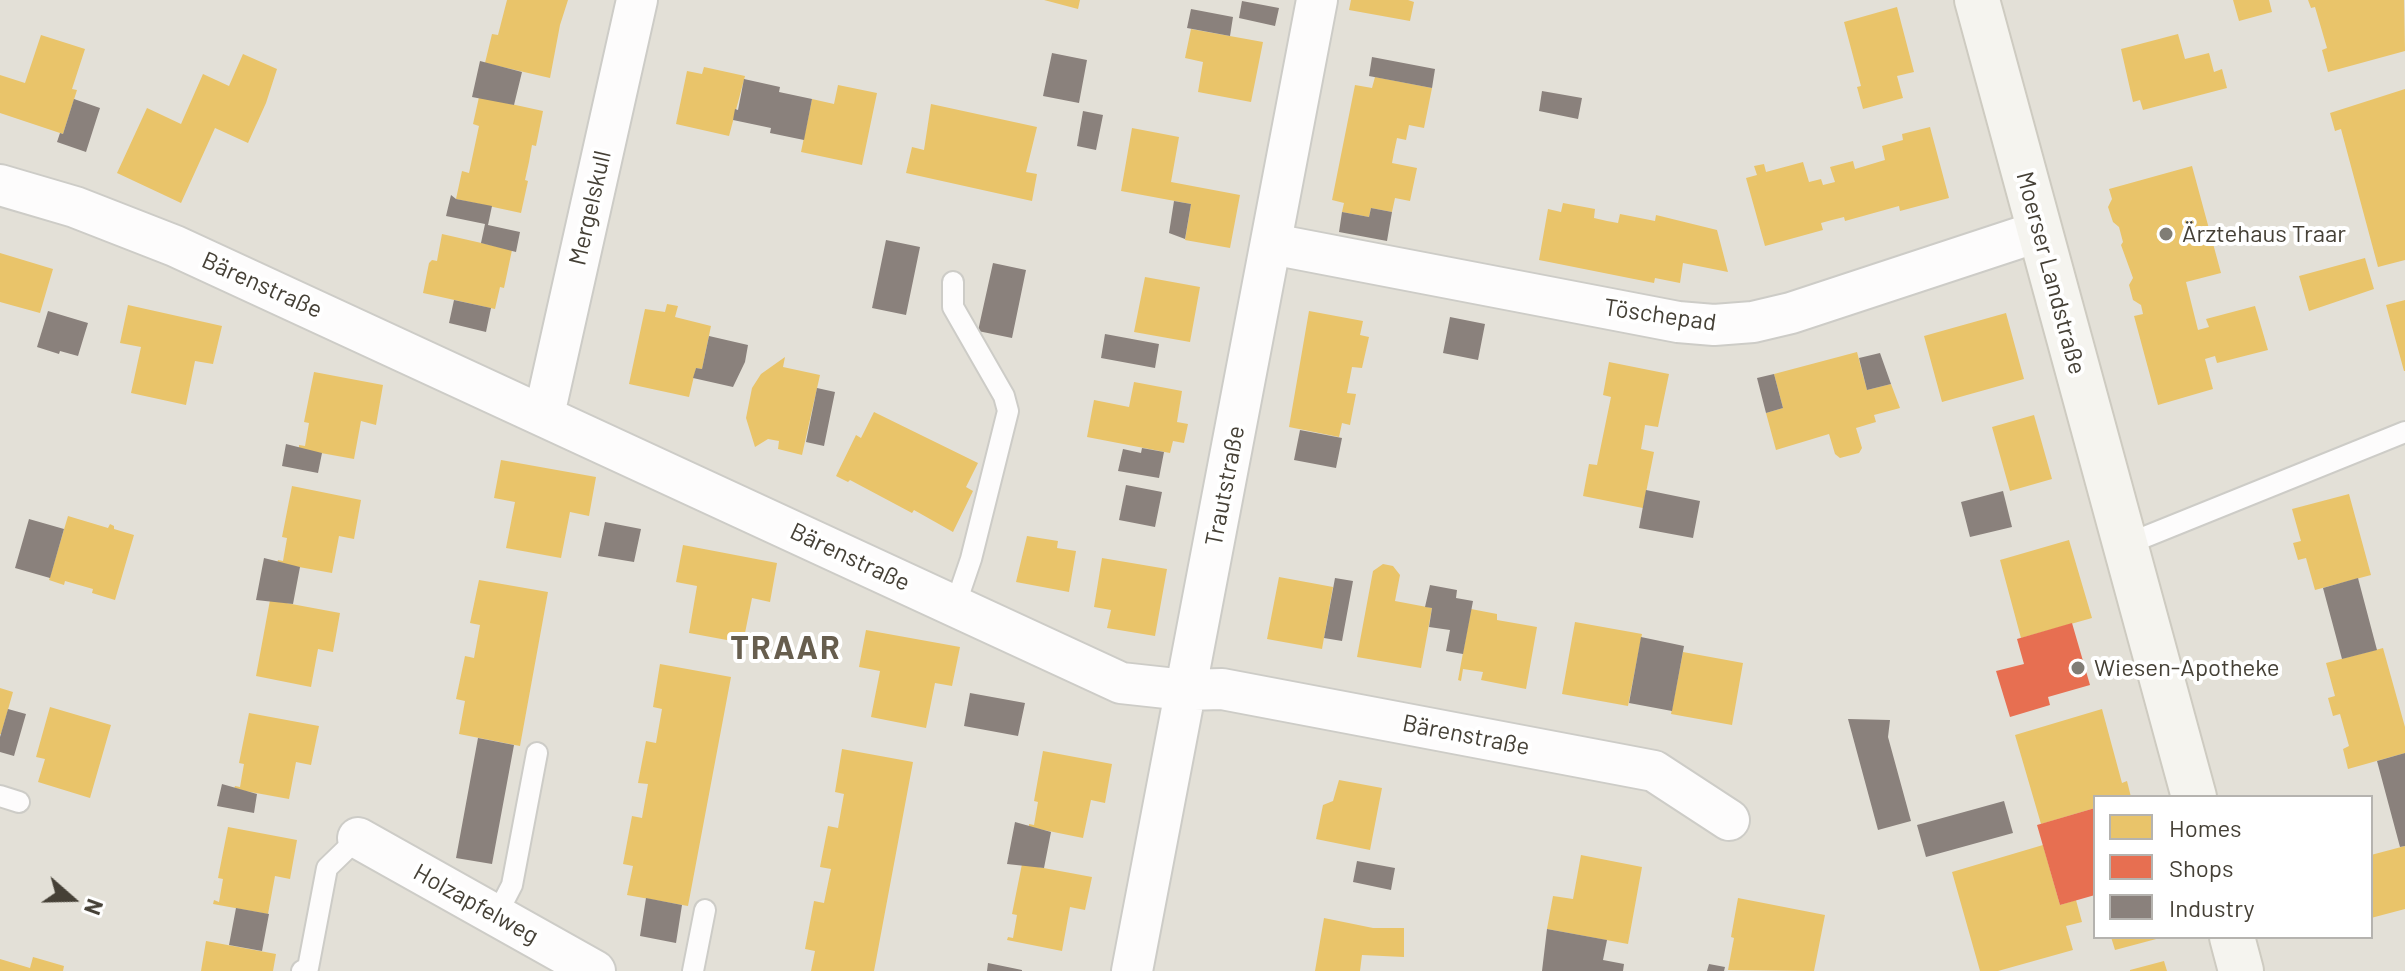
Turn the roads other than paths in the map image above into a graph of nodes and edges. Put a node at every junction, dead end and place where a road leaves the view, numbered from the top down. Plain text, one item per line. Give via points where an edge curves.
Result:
1 (637, 0) edge
2 (1317, 0) edge
3 (1977, 0) edge
4 (0, 185) edge
5 (2040, 231) junction
6 (1272, 244) junction
7 (953, 282) dead end
8 (544, 415) junction
9 (2405, 432) edge
10 (2125, 545) junction
11 (955, 606) junction
12 (1185, 690) junction
13 (537, 753) dead end
14 (2193, 795) edge
15 (1729, 820) dead end
16 (358, 838) joint
17 (705, 910) dead end
18 (496, 916) junction
19 (2233, 939) edge
20 (302, 971) edge
21 (595, 971) edge
22 (693, 971) edge
23 (1132, 971) edge
24 (2241, 971) edge

1 - 8 street, Mergelskull
2 - 6 street, Trautstraße
3 - 5 main road, Moerser Landstraße
4 - 8 street, Bärenstraße via 175,246
5 - 6 street, Töschepad via 1791,313 1714,325
5 - 10 main road, Moerser Landstraße
6 - 12 street, Trautstraße
7 - 11 lane via 953,307 1008,411
8 - 11 street, Bärenstraße
9 - 10 lane
10 - 14 main road, Moerser Landstraße
11 - 12 street, Bärenstraße via 1121,683
12 - 15 street, Bärenstraße via 1222,689 1654,771
12 - 23 street, Trautstraße
13 - 18 lane via 512,885
16 - 18 street, Holzapfelweg
16 - 20 lane via 327,868 308,968
17 - 22 lane
18 - 21 street, Holzapfelweg
19 - 24 main road

